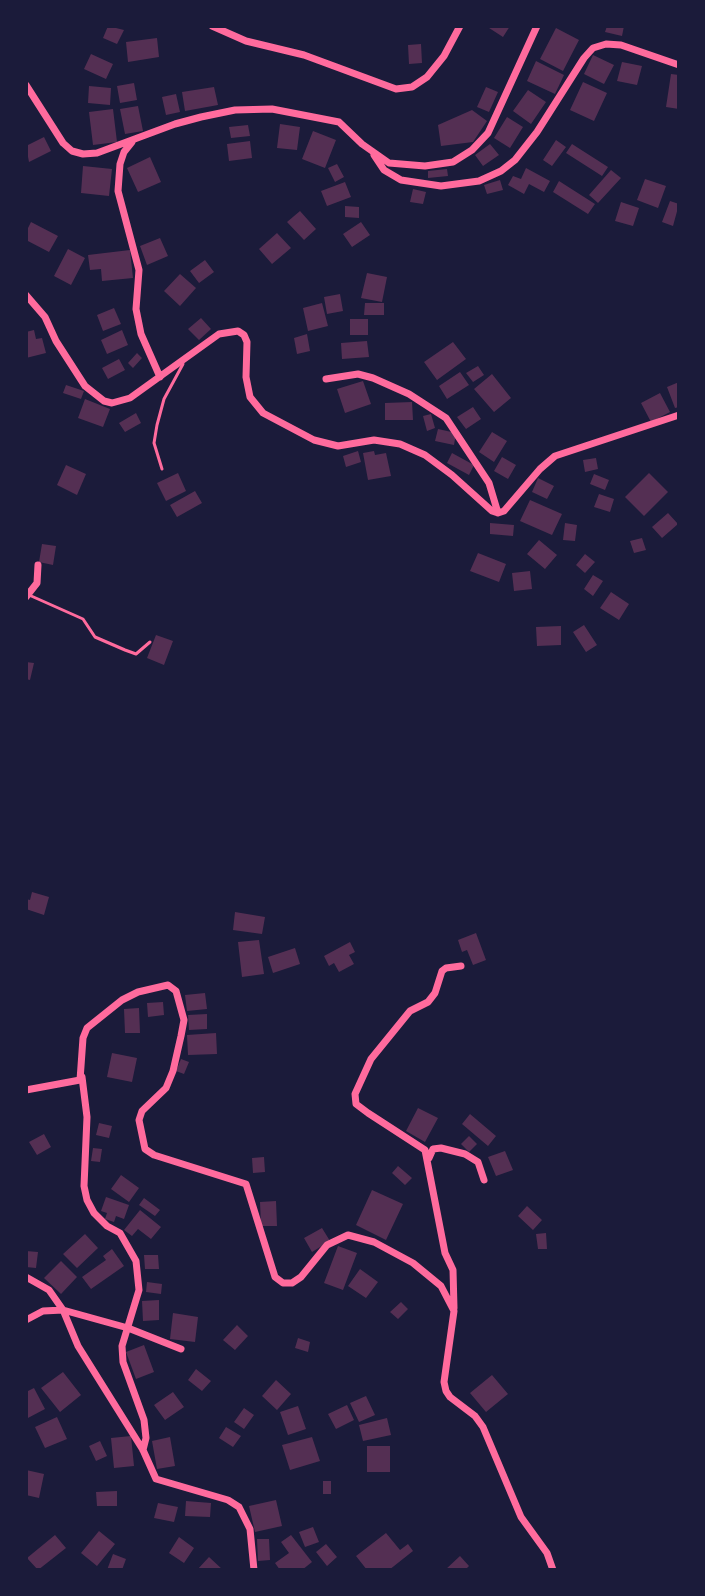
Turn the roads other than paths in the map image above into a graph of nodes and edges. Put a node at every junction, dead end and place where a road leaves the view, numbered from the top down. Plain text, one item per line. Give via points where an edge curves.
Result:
1 (212, 26) edge
2 (460, 26) edge
3 (537, 26) edge
4 (679, 65) edge
5 (26, 85) edge
6 (133, 141) junction
7 (373, 153) junction
8 (26, 295) edge
9 (185, 360) junction
10 (160, 377) junction
11 (326, 379) dead end
12 (679, 415) edge
13 (162, 469) dead end
14 (498, 513) junction
15 (38, 565) dead end
16 (28, 596) edge
17 (150, 642) dead end
18 (461, 966) dead end
19 (82, 1077) junction
20 (26, 1090) edge
21 (429, 1164) junction
22 (484, 1180) dead end
23 (26, 1277) edge
24 (63, 1310) junction
25 (454, 1311) junction
26 (26, 1320) edge
27 (128, 1328) junction
28 (181, 1349) dead end
29 (143, 1450) junction
30 (254, 1570) edge
31 (553, 1570) edge

1 - 2 street via 396,89 427,77
3 - 7 street via 488,133 472,150 453,162 425,166 389,163
4 - 7 street via 621,45 593,48 515,160 479,181 441,186 401,180 384,170
5 - 6 street via 53,131 72,151 97,153
6 - 7 street via 201,117 272,109 339,122
6 - 10 street via 120,164 118,191 139,270 136,309 141,334
8 - 10 street via 96,397 122,402
9 - 10 street
9 - 13 lane via 157,425 154,443
9 - 14 street via 219,334 238,331 247,342 250,397 263,413 314,440 338,446 374,440 400,444 425,455
11 - 14 street via 358,374 373,378 440,413 489,483
12 - 14 street via 555,456
15 - 16 street via 37,583
16 - 17 lane via 79,616 95,637 125,650 136,654
18 - 21 street via 442,971 428,1002 398,1024 371,1059 355,1094 356,1104 425,1150
19 - 20 street
19 - 25 street via 87,1028 122,1000 168,985 182,1006 183,1028 166,1088 139,1120 145,1149 246,1184 275,1277 283,1283 301,1277 327,1245 348,1235 413,1263 441,1286
19 - 27 street via 87,1200 94,1213 120,1233 136,1261 139,1290
21 - 22 street via 433,1149 451,1149 478,1162
21 - 25 street via 445,1253 453,1270
23 - 24 street via 49,1290
24 - 26 street via 43,1311
24 - 27 street
24 - 29 street via 78,1346
25 - 31 street via 446,1391 483,1427 521,1517
27 - 28 street
27 - 29 street via 122,1354 144,1420
29 - 30 street via 156,1479 239,1507 250,1529

